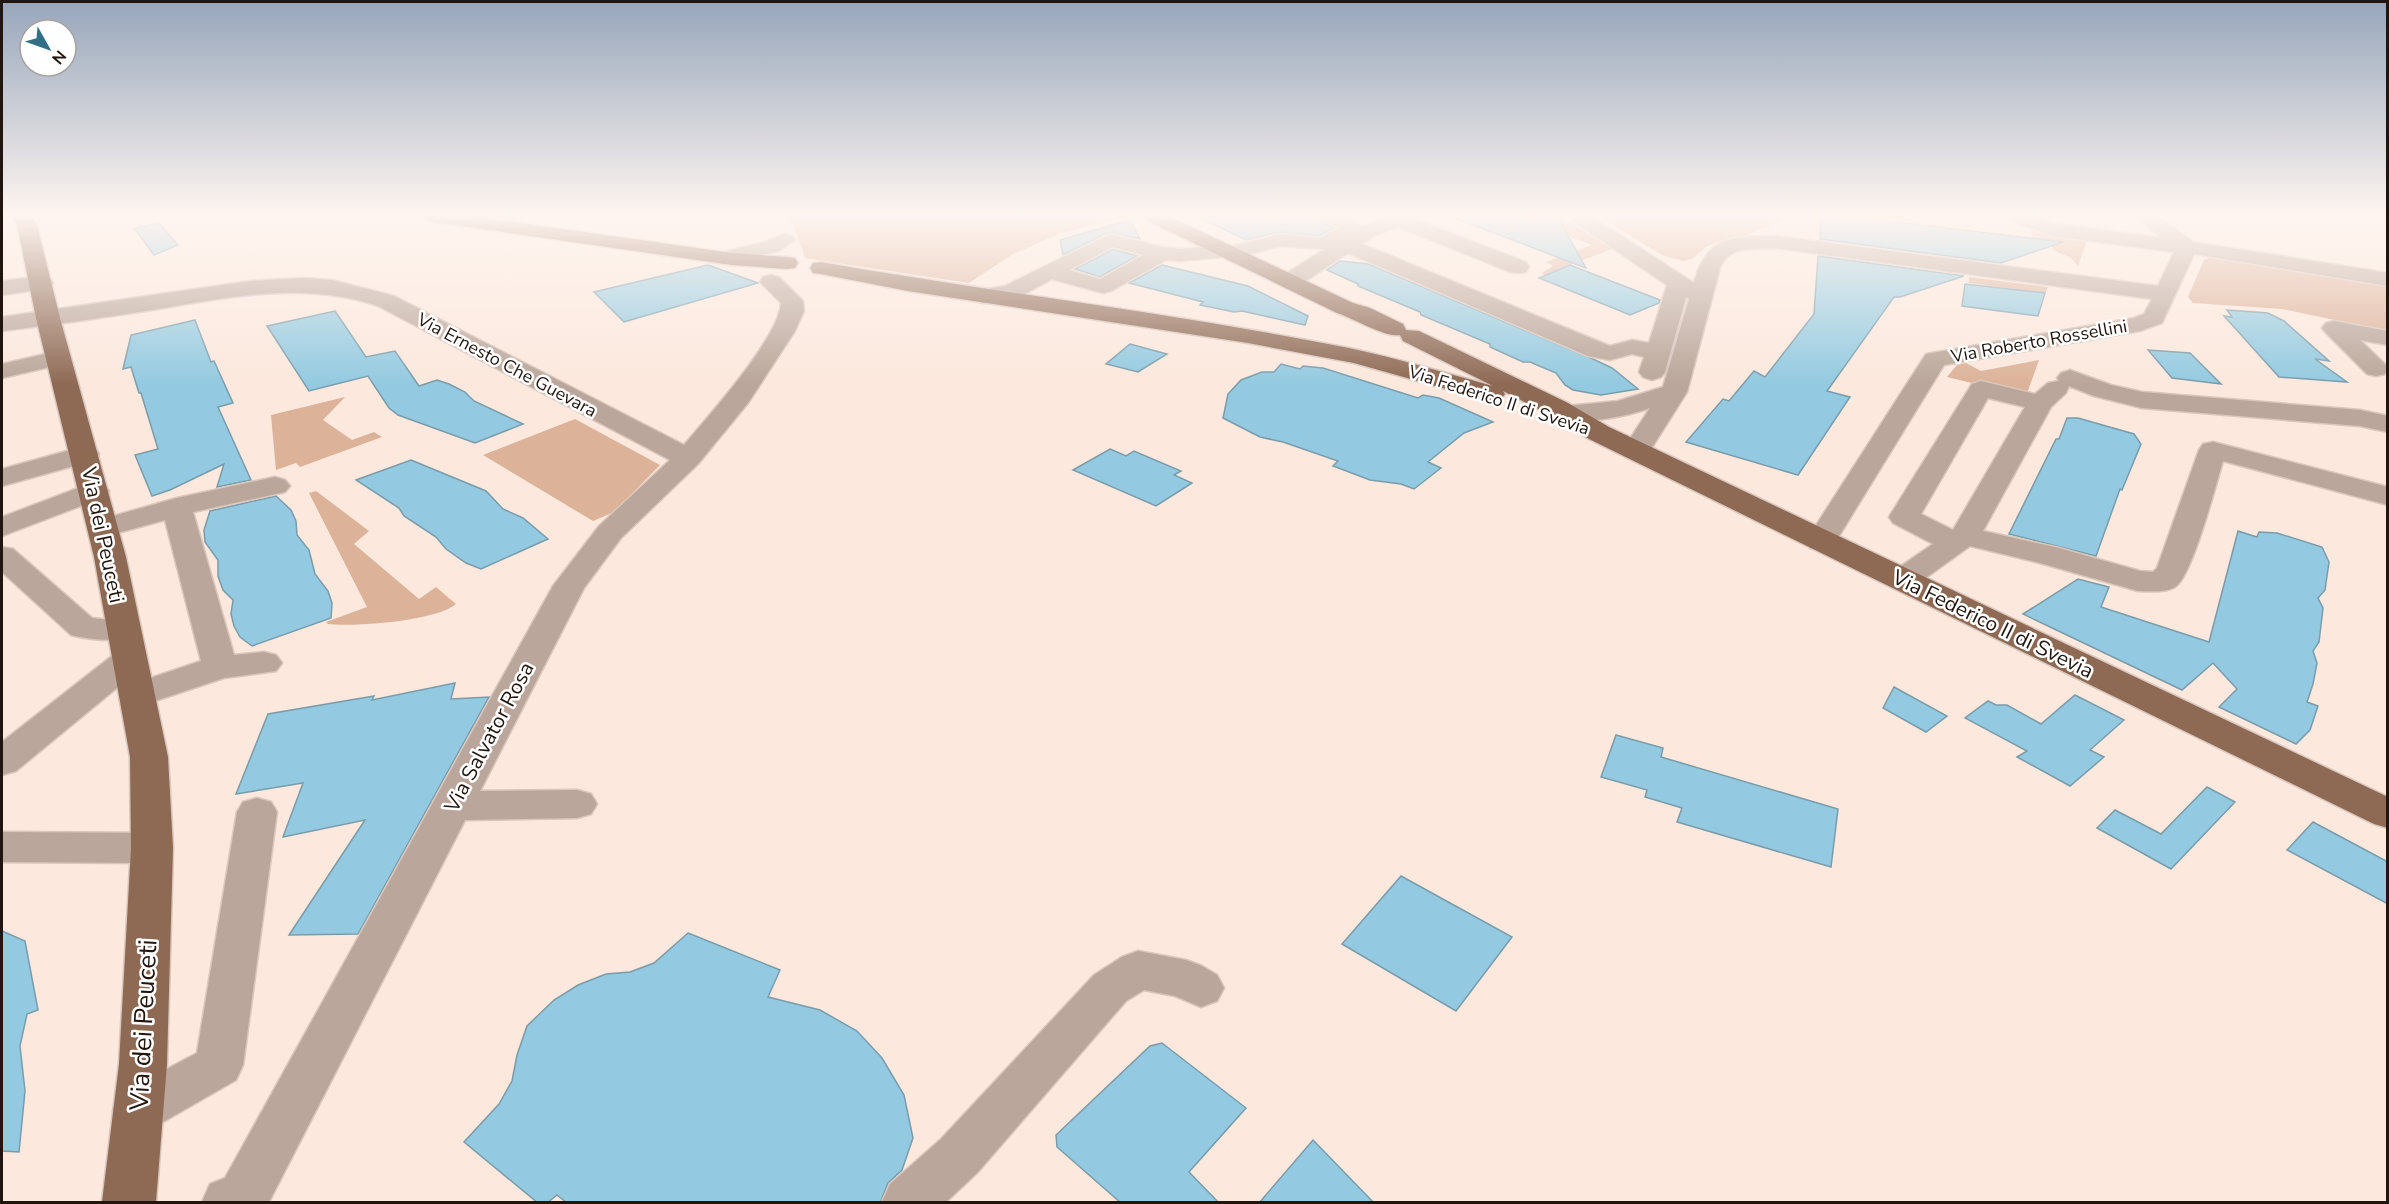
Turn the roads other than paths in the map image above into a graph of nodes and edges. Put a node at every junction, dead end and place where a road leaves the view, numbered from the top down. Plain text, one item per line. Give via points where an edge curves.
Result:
1 (40, 272) edge
2 (766, 272) edge
3 (768, 272) edge
4 (801, 272) edge
5 (1050, 272) joint
6 (1128, 272) edge
7 (1270, 272) edge
8 (1305, 272) edge
9 (1411, 272) edge
10 (1664, 272) edge
11 (1708, 272) edge
12 (2002, 272) edge
13 (2176, 272) edge
14 (2340, 272) edge
15 (2388, 280) edge
16 (796, 282) junction
17 (1290, 282) junction
18 (1679, 282) junction
19 (42, 283) junction
20 (1104, 286) junction
21 (2, 288) edge
22 (2166, 294) junction
23 (984, 296) junction
24 (1701, 297) junction
25 (1110, 315) junction
26 (48, 318) junction
27 (2, 324) edge
28 (1344, 324) junction
29 (1403, 332) junction
30 (1248, 336) junction
31 (2060, 337) junction
32 (2388, 338) edge
33 (1658, 352) junction
34 (58, 358) junction
35 (1358, 358) junction
36 (2376, 369) dead end
37 (2, 371) edge
38 (2070, 378) junction
39 (1650, 379) dead end
40 (1674, 392) junction
41 (2040, 403) junction
42 (1566, 413) junction
43 (2388, 424) edge
44 (1599, 433) junction
45 (1636, 451) junction
46 (85, 454) junction
47 (687, 458) junction
48 (2, 478) edge
49 (275, 486) dead end
50 (94, 491) junction
51 (2388, 496) edge
52 (177, 507) junction
53 (2, 527) edge
54 (103, 528) junction
55 (1960, 540) junction
56 (1821, 541) junction
57 (2, 556) edge
58 (1902, 580) junction
59 (126, 645) junction
60 (264, 663) dead end
61 (220, 667) junction
62 (137, 695) junction
63 (2, 762) edge
64 (578, 804) dead end
65 (452, 806) junction
66 (257, 812) dead end
67 (2388, 814) edge
68 (2, 847) edge
69 (152, 848) junction
70 (1201, 988) dead end
71 (138, 1110) junction
72 (240, 1201) edge
73 (129, 1203) edge
74 (909, 1203) edge

1 - 19 main road, Via dei Peuceti
2 - 16 main road
3 - 16 main road
4 - 16 main road, Via Federico II di Svevia
5 - 20 street
5 - 23 street via 1011,292
6 - 20 street
7 - 17 main road
8 - 17 street
9 - 33 street via 1597,351 1610,353 1632,347
10 - 18 street
11 - 24 street
12 - 22 street
13 - 22 street, Via Roberto Rossellini
14 - 15 street
16 - 23 main road, Via Federico II di Svevia via 871,278
16 - 47 street, Via Salvator Rosa via 789,319 764,360 739,397
17 - 28 main road
18 - 24 street
18 - 33 street
19 - 21 street
19 - 26 main road, Via dei Peuceti
20 - 25 street via 1114,308
22 - 31 street, Via Roberto Rossellini via 2157,315 2148,322
23 - 25 main road, Via Federico II di Svevia
24 - 40 street
25 - 30 main road, Via Federico II di Svevia
26 - 27 street, Via Ernesto Che Guevara
26 - 34 main road, Via dei Peuceti
26 - 47 street, Via Ernesto Che Guevara via 283,285 350,288 386,301
28 - 29 main road, Via Federico II di Svevia
28 - 30 main road, Via Federico II di Svevia via 1301,337
28 - 35 main road via 1337,346
29 - 35 main road via 1417,342 1416,349 1409,354 1381,360
29 - 42 main road, Via Federico II di Svevia
30 - 35 main road, Via Federico II di Svevia
31 - 38 street via 2068,353
31 - 56 street, Via Roberto Rossellini via 1935,359
32 - 36 street via 2334,328
33 - 39 street
34 - 37 street
34 - 46 main road, Via dei Peuceti
35 - 44 main road, Via Federico II di Svevia via 1470,386
38 - 41 street
38 - 43 street via 2142,400 2360,418
40 - 42 street via 1621,409
40 - 45 street
41 - 55 street
41 - 55 street via 1981,389 1904,517
42 - 44 main road, Via Federico II di Svevia
44 - 45 main road, Via Federico II di Svevia
45 - 56 main road, Via Federico II di Svevia
46 - 48 street
46 - 50 main road, Via dei Peuceti
47 - 65 street, Via Salvator Rosa via 610,532 569,586
49 - 52 street
50 - 53 street
50 - 54 main road, Via dei Peuceti
51 - 55 street via 2213,450 2172,571 2164,580 2153,582 2114,575 2048,555
52 - 54 street
52 - 61 street
54 - 59 main road, Via dei Peuceti
55 - 58 street
56 - 58 main road, Via Federico II di Svevia
57 - 59 street via 84,628
58 - 67 main road, Via Federico II di Svevia
59 - 62 main road, Via dei Peuceti
59 - 63 street
60 - 61 street
61 - 62 street
62 - 69 main road, Via dei Peuceti via 150,765
64 - 65 street
65 - 72 street, Via Salvator Rosa
66 - 71 street via 219,1065
68 - 69 street
69 - 71 main road, Via dei Peuceti
70 - 74 street via 1186,979 1138,970 1110,988 959,1156
71 - 73 main road, Via dei Peuceti

